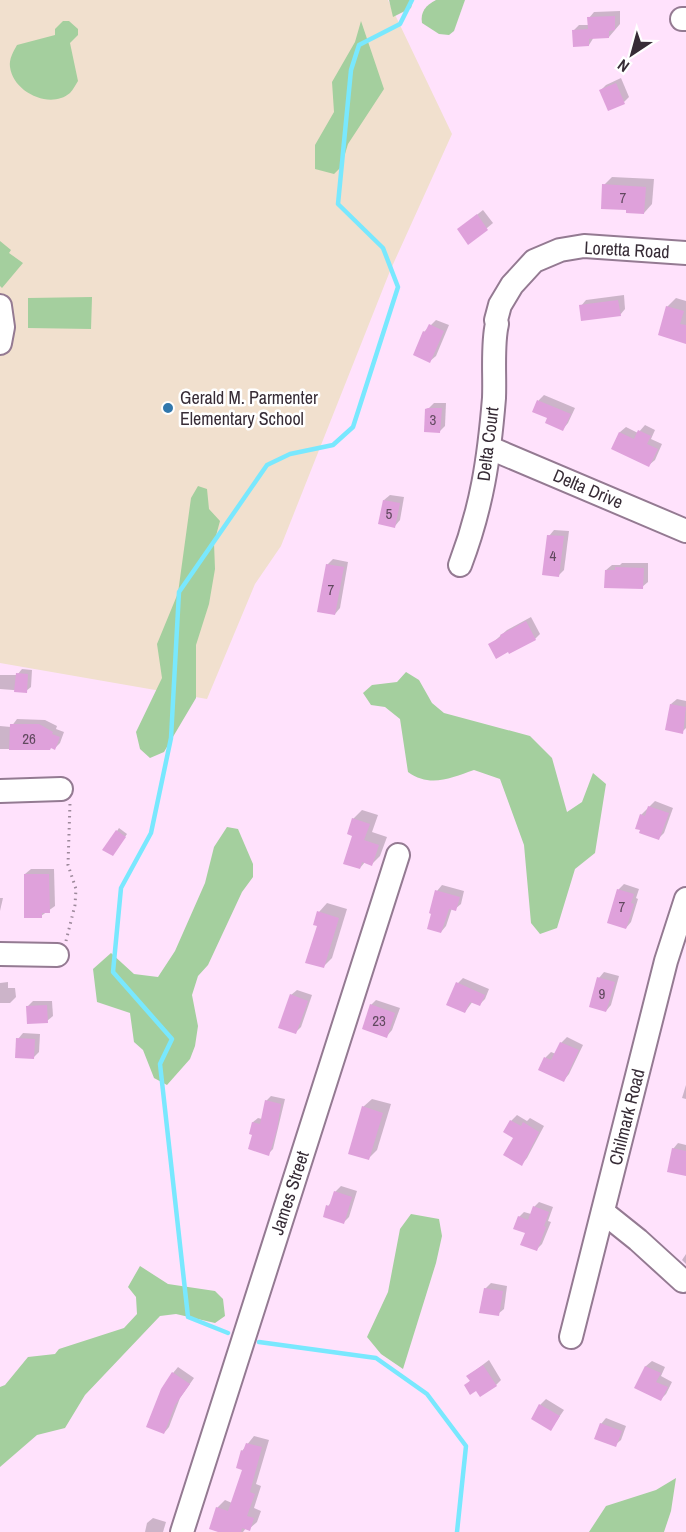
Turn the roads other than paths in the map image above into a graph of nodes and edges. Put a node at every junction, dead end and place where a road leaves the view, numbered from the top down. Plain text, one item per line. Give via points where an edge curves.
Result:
1 (686, 253) edge
2 (0, 306) edge
3 (496, 320) joint
4 (0, 343) edge
5 (490, 448) junction
6 (686, 531) edge
7 (460, 565) dead end
8 (61, 789) road end
9 (0, 791) edge
10 (398, 855) dead end
11 (686, 899) edge
12 (0, 954) edge
13 (57, 954) road end
14 (603, 1212) junction
15 (682, 1281) dead end
16 (571, 1337) dead end
17 (182, 1532) edge

1 - 3 street, Loretta Road via 584,246 560,250 534,261 512,285
2 - 4 street
3 - 5 street, Delta Court
5 - 6 street, Delta Drive
5 - 7 street, Delta Court via 479,510
8 - 9 street
10 - 17 street, James Street
11 - 14 street, Chilmark Road via 666,961
12 - 13 street
14 - 15 street
14 - 16 street, Chilmark Road

